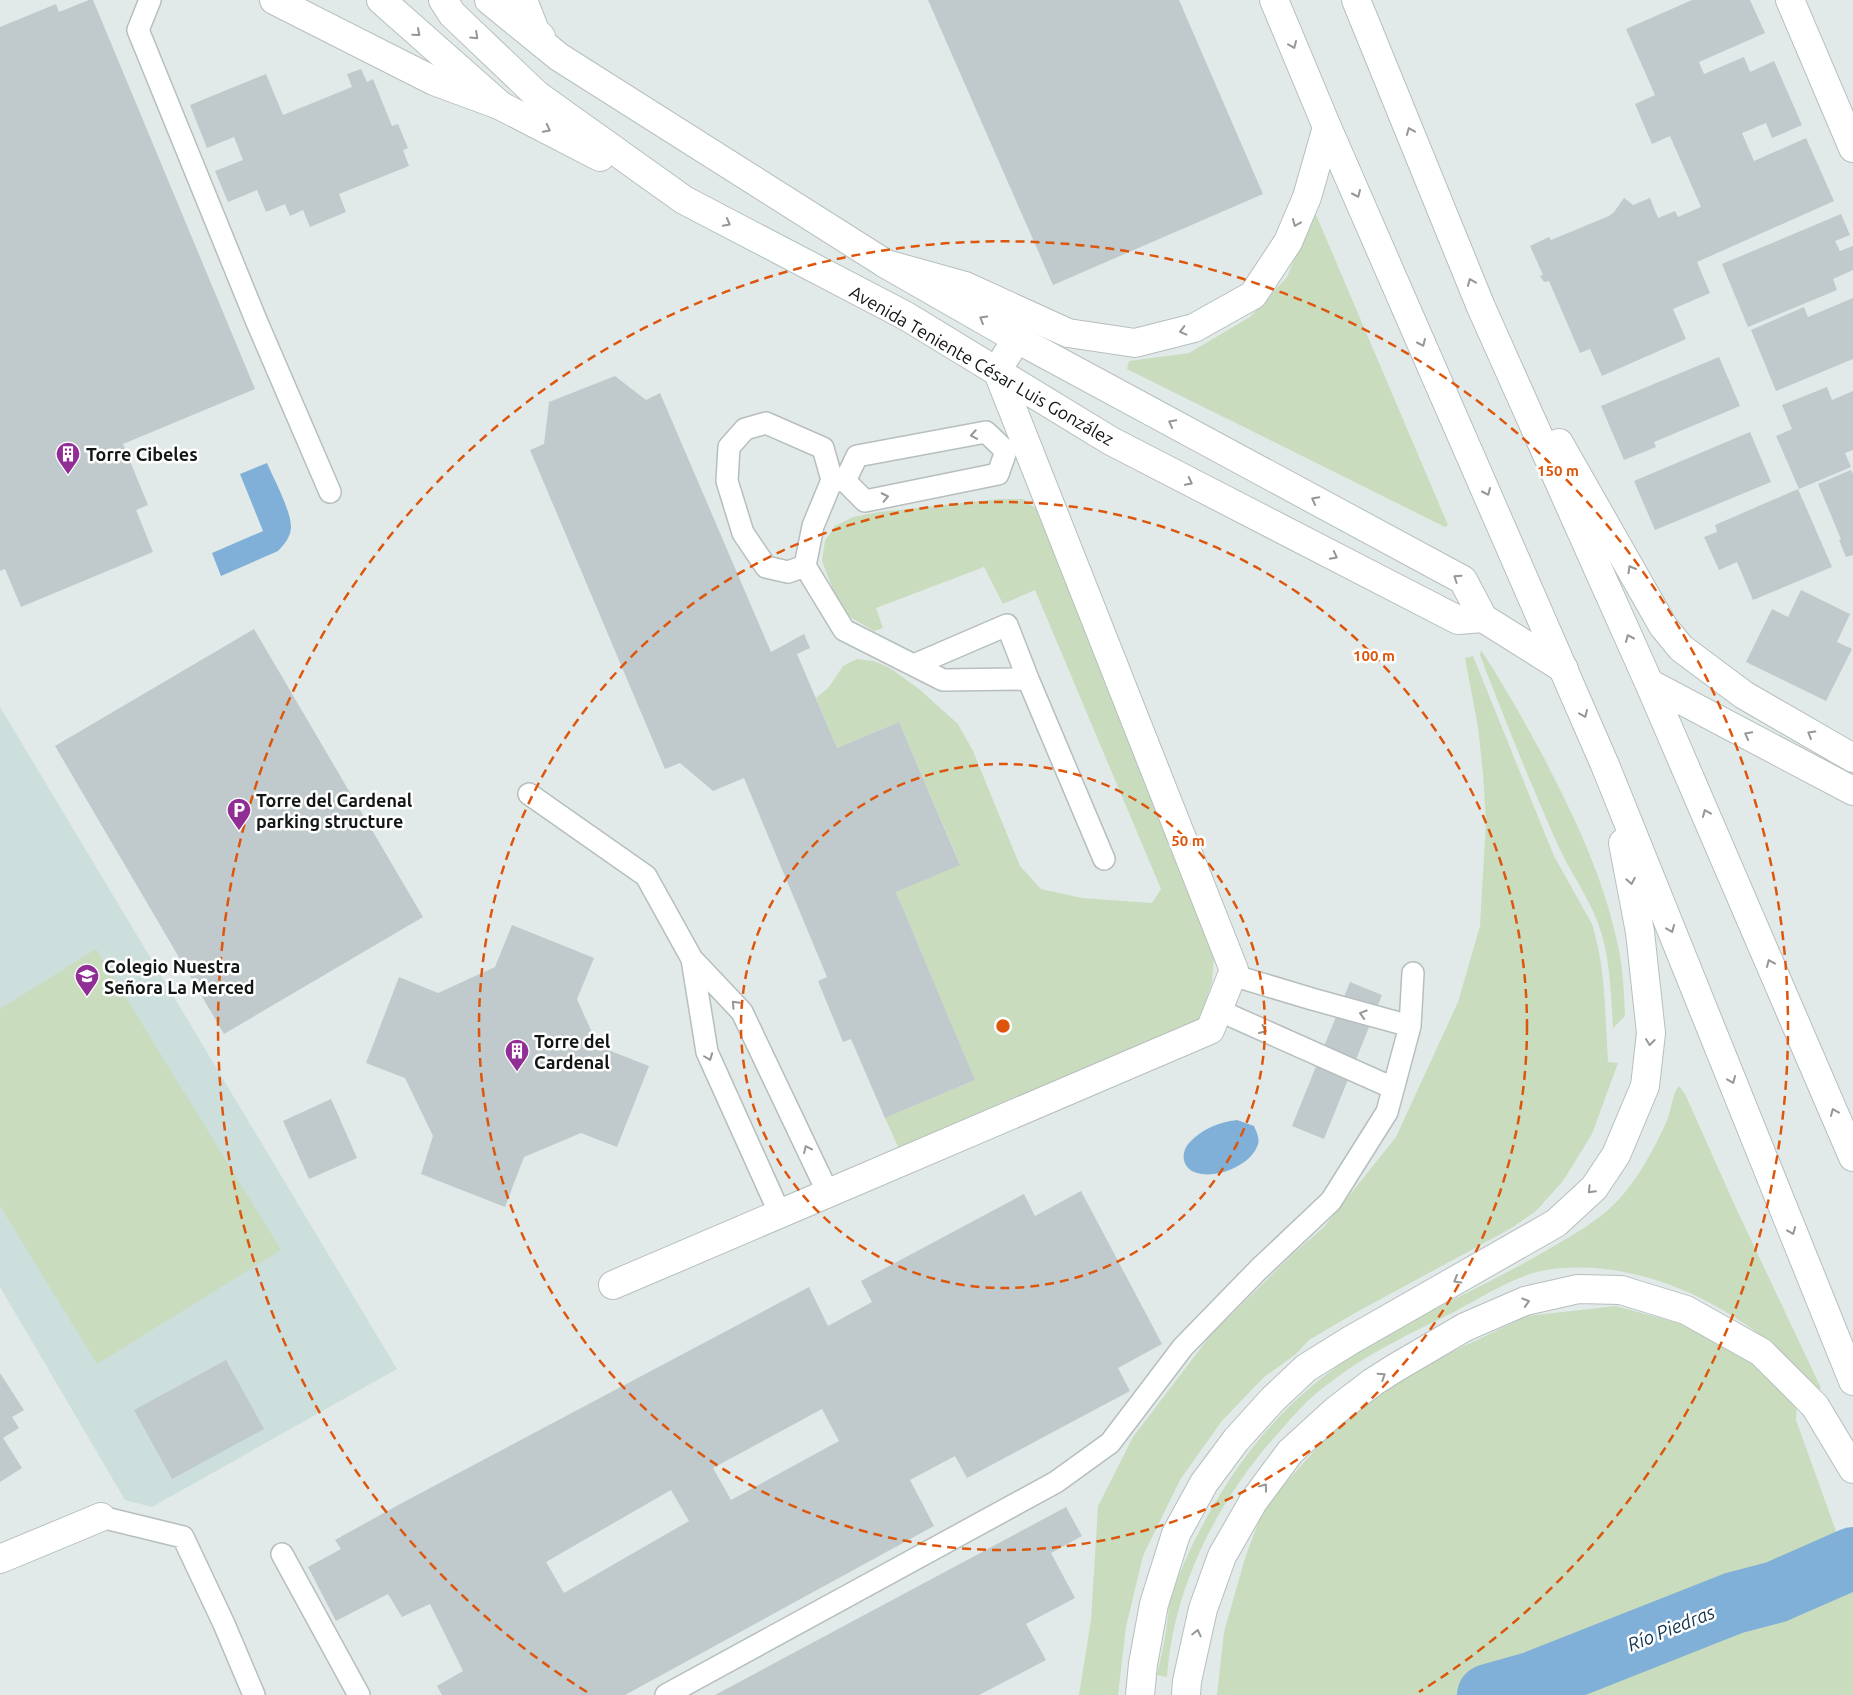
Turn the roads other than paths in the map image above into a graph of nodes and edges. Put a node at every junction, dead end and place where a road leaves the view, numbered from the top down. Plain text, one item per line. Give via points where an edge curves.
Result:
1 (150, 0) edge
2 (274, 0) edge
3 (381, 0) edge
4 (443, 0) edge
5 (489, 0) edge
6 (523, 0) edge
7 (1274, 0) edge
8 (1356, 0) edge
9 (1790, 0) edge
10 (559, 57) junction
11 (501, 106) junction
12 (1327, 127) junction
13 (1853, 148) edge
14 (684, 200) junction
15 (886, 264) junction
16 (1480, 307) junction
17 (1017, 339) junction
18 (997, 370) junction
19 (1017, 450) junction
20 (838, 480) junction
21 (330, 492) dead end
22 (806, 566) junction
23 (1483, 618) junction
24 (914, 665) junction
25 (1564, 669) junction
26 (1028, 680) junction
27 (1649, 683) junction
28 (1853, 758) edge
29 (1606, 765) junction
30 (1853, 790) edge
31 (529, 794) dead end
32 (1104, 859) dead end
33 (692, 959) junction
34 (1413, 973) dead end
35 (1232, 974) junction
36 (1218, 1010) junction
37 (1410, 1026) junction
38 (1393, 1088) junction
39 (1853, 1157) edge
40 (828, 1193) junction
41 (780, 1214) junction
42 (613, 1285) dead end
43 (1853, 1381) edge
44 (1849, 1460) edge
45 (101, 1517) joint
46 (282, 1554) dead end
47 (0, 1559) edge
48 (1186, 1688) edge
49 (1140, 1692) edge
50 (254, 1695) edge
51 (359, 1695) edge
52 (666, 1695) edge

1 - 21 lane via 138,30
2 - 11 main road via 434,81
3 -> 11 main road
4 -> 14 main road, Avenida Teniente César Luis González via 452,14 537,94
5 - 10 main road
6 - 10 main road via 535,31
7 -> 12 main road
16 -> 8 main road
9 - 13 main road
10 - 15 main road
11 -> 14 main road
12 -> 15 main road via 1307,197 1288,242 1253,294 1194,328 1136,343 1068,333 966,286
12 -> 25 main road
14 -> 18 main road, Avenida Teniente César Luis González via 906,316
17 -> 15 main road
27 -> 16 main road
28 -> 16 main road via 1744,695 1681,648 1663,626
17 - 18 main road
23 -> 17 main road via 1463,580
18 - 19 main road
18 -> 23 main road, Avenida Teniente César Luis González via 1110,441 1458,620
19 -> 20 lane via 986,432 857,456
20 -> 19 lane via 866,501 998,474
19 - 35 main road via 1234,970
20 - 22 lane via 813,526
20 - 22 lane via 823,448 766,423 745,429 729,447 726,481 743,534 766,567 788,572
22 - 24 lane via 844,630
23 - 25 main road
24 - 26 lane via 943,680
24 - 26 lane via 1007,625
25 -> 29 main road
26 - 32 lane
30 -> 27 main road
39 -> 27 main road
29 -> 43 main road
29 -> 49 main road via 1640,932 1651,1033 1645,1086 1616,1155 1594,1188 1556,1223 1351,1340 1306,1368 1273,1398 1204,1483 1176,1534 1154,1604
31 - 33 lane via 646,876
40 -> 33 lane via 742,1012
33 -> 41 lane via 707,1052
34 - 37 lane
35 - 36 main road
37 -> 35 lane
36 -> 38 lane
36 - 40 main road via 1210,1030
37 - 38 lane
38 - 52 lane via 1387,1112 1331,1201 1183,1347 1110,1444 1056,1482
40 - 41 main road
41 - 42 main road
48 -> 44 main road via 1203,1609 1222,1556 1253,1502 1290,1452 1335,1411 1395,1368 1465,1326 1525,1301 1578,1289 1621,1290 1686,1310 1761,1352 1815,1406
45 - 47 main road
45 - 50 lane via 183,1537
46 - 51 lane

